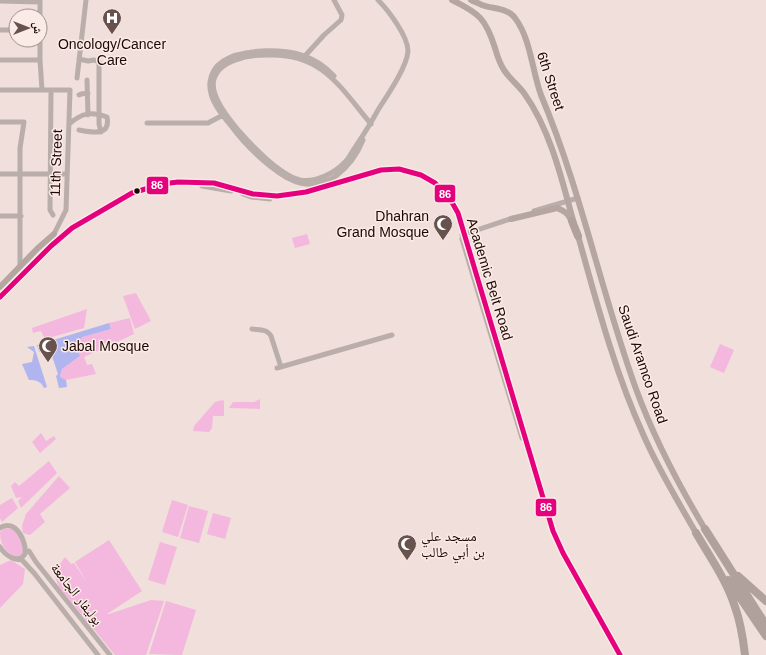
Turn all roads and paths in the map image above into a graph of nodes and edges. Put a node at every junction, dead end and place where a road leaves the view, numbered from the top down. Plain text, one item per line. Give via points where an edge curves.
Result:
1 (86, 0) edge
2 (334, 0) edge
3 (452, 0) edge
4 (471, 0) edge
5 (0, 1) edge
6 (40, 1) edge
7 (380, 2) edge
8 (40, 48) edge
9 (303, 57) junction
10 (79, 59) junction
11 (0, 60) edge
12 (40, 60) junction
13 (77, 78) dead end
14 (87, 80) dead end
15 (0, 90) edge
16 (42, 90) junction
17 (51, 90) junction
18 (88, 93) junction
19 (79, 96) dead end
20 (99, 114) junction
21 (224, 114) junction
22 (88, 115) junction
23 (0, 122) edge
24 (147, 123) dead end
25 (371, 123) junction
26 (69, 124) junction
27 (79, 130) dead end
28 (101, 132) junction
29 (366, 132) junction
30 (0, 174) edge
31 (20, 174) junction
32 (50, 174) junction
33 (68, 174) junction
34 (578, 198) junction
35 (568, 201) junction
36 (53, 215) dead end
37 (0, 216) edge
38 (21, 216) junction
39 (511, 219) junction
40 (572, 221) joint
41 (54, 234) joint
42 (463, 234) junction
43 (578, 236) junction
44 (20, 268) junction
45 (0, 287) edge
46 (0, 297) edge
47 (0, 301) edge
48 (252, 328) dead end
49 (392, 335) dead end
50 (0, 528) edge
51 (705, 529) joint
52 (696, 533) junction
53 (0, 547) edge
54 (26, 550) junction
55 (720, 555) junction
56 (15, 559) junction
57 (766, 601) edge
58 (71, 605) junction
59 (64, 611) junction
60 (766, 625) edge
61 (766, 636) edge
62 (98, 655) edge
63 (110, 655) edge
64 (616, 655) edge
65 (620, 655) edge
66 (745, 655) edge

1 - 10 street
2 - 9 street via 342,15 341,20
3 - 35 main road, 6th Street via 464,5 484,21 503,69 524,93 540,120
4 - 34 main road, 6th Street via 505,10 515,17 527,44 540,92
5 - 6 street
7 - 25 street via 403,34 408,51 405,63
8 - 12 street
9 - 21 street via 284,51 256,51 246,52 222,62 212,74 210,88 213,98
9 - 25 street via 316,61 330,72
10 - 13 street
10 - 20 street via 99,62
11 - 12 street
12 - 16 street
14 - 18 street
15 - 16 street
16 - 17 street
17 - 26 street, 11th Street via 70,90
17 - 32 street
18 - 19 street
18 - 22 street
20 - 22 street
20 - 28 street
20 - 28 street via 107,120 105,130
21 - 24 street via 206,123
21 - 29 street via 261,155 290,176 310,181 340,166 349,158
21 - 29 street via 250,150 279,173 300,184 321,183 333,178 348,165 359,150
22 - 26 street via 80,116
23 - 31 street via 24,122
25 - 29 street
26 - 33 street, 11th Street
27 - 28 street
30 - 31 street
31 - 32 street
31 - 38 street
32 - 33 street
32 - 36 street via 50,210
33 - 41 street, 11th Street via 66,210
34 - 35 street
34 - 51 main road, Saudi Aramco Road via 636,388 654,433
35 - 39 street
35 - 43 main road, 6th Street
37 - 38 street
38 - 44 street
39 - 40 main road via 557,208 568,214
39 - 42 street
40 - 43 highway
41 - 44 main road
42 - 46 street, Academic Belt Road via 454,206 445,192 421,175 407,171 381,170 306,192 278,196 253,194 214,183 178,182 153,185 132,193 72,228
42 - 47 street, Academic Belt Road via 454,212 442,194 428,180 405,172 378,174 302,196 282,199 256,198 205,186 160,187 148,189 123,201 83,225 54,247
42 - 64 street, Academic Belt Road via 496,354 553,538
42 - 65 street, Academic Belt Road via 553,531
43 - 52 main road, Saudi Aramco Road via 604,327 640,428 667,483
44 - 45 main road
48 - 49 street via 269,333 279,368
50 - 54 street, بوليفار الجامعة via 7,526 17,530 23,538
51 - 55 highway
52 - 61 highway
52 - 66 highway via 735,606 743,633
53 - 56 street, بوليفار الجامعة via 8,556
54 - 56 street via 24,556
54 - 58 street, بوليفار الجامعة
55 - 57 highway via 752,590
55 - 60 highway
56 - 59 street, بوليفار الجامعة via 22,560 29,567
58 - 59 street via 70,612
58 - 63 street, بوليفار الجامعة
59 - 62 street, بوليفار الجامعة

